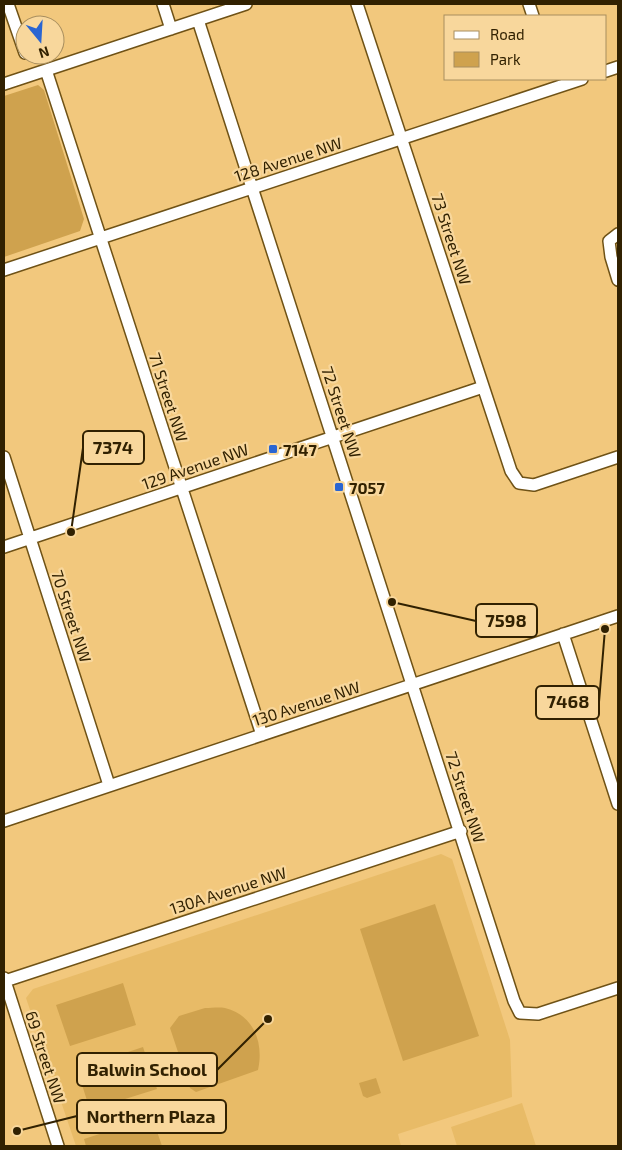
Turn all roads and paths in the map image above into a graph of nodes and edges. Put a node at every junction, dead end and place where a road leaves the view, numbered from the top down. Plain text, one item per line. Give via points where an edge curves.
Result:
1 (8, 4) edge
2 (163, 4) edge
3 (246, 4) edge
4 (358, 4) edge
5 (198, 20) junction
6 (15, 25) edge
7 (171, 29) junction
8 (29, 65) edge
9 (46, 70) junction
10 (32, 74) junction
11 (575, 80) edge
12 (555, 83) edge
13 (4, 84) edge
14 (403, 138) junction
15 (252, 188) junction
16 (614, 237) edge
17 (100, 238) junction
18 (4, 270) edge
19 (618, 280) edge
20 (483, 387) junction
21 (334, 437) junction
22 (4, 457) edge
23 (618, 457) edge
24 (182, 488) junction
25 (30, 538) junction
26 (4, 547) edge
27 (618, 616) edge
28 (563, 634) junction
29 (412, 685) junction
30 (262, 735) junction
31 (614, 776) edge
32 (109, 786) junction
33 (618, 804) edge
34 (4, 820) edge
35 (461, 830) junction
36 (4, 979) edge
37 (618, 988) edge
38 (58, 1146) edge

1 - 6 street
2 - 7 street
3 - 5 street
4 - 14 street, 73 Street NW
5 - 7 street
5 - 15 street, 72 Street NW
7 - 9 street
8 - 10 street
9 - 10 street
9 - 17 street, 71 Street NW
10 - 13 street
11 - 12 street, 128 Avenue NW
12 - 14 street, 128 Avenue NW
14 - 15 street, 128 Avenue NW
14 - 20 street, 73 Street NW
15 - 17 street, 128 Avenue NW
15 - 21 street, 72 Street NW
16 - 19 street via 611,256
17 - 18 street, 128 Avenue NW
17 - 24 street, 71 Street NW
20 - 21 street, 129 Avenue NW
20 - 23 street, 73 Street NW via 518,483 534,485
21 - 24 street, 129 Avenue NW
21 - 29 street, 72 Street NW
22 - 25 street, 70 Street NW
24 - 25 street, 129 Avenue NW
24 - 30 street, 71 Street NW
25 - 26 street, 129 Avenue NW
25 - 32 street, 70 Street NW
27 - 28 street, 130 Avenue NW
28 - 29 street, 130 Avenue NW
28 - 31 street
29 - 30 street, 130 Avenue NW
29 - 35 street, 72 Street NW
30 - 32 street, 130 Avenue NW
31 - 33 street
32 - 34 street, 130 Avenue NW
35 - 36 street, 130A Avenue NW
35 - 37 street, 72 Street NW via 520,1013 538,1014
36 - 38 street, 69 Street NW

